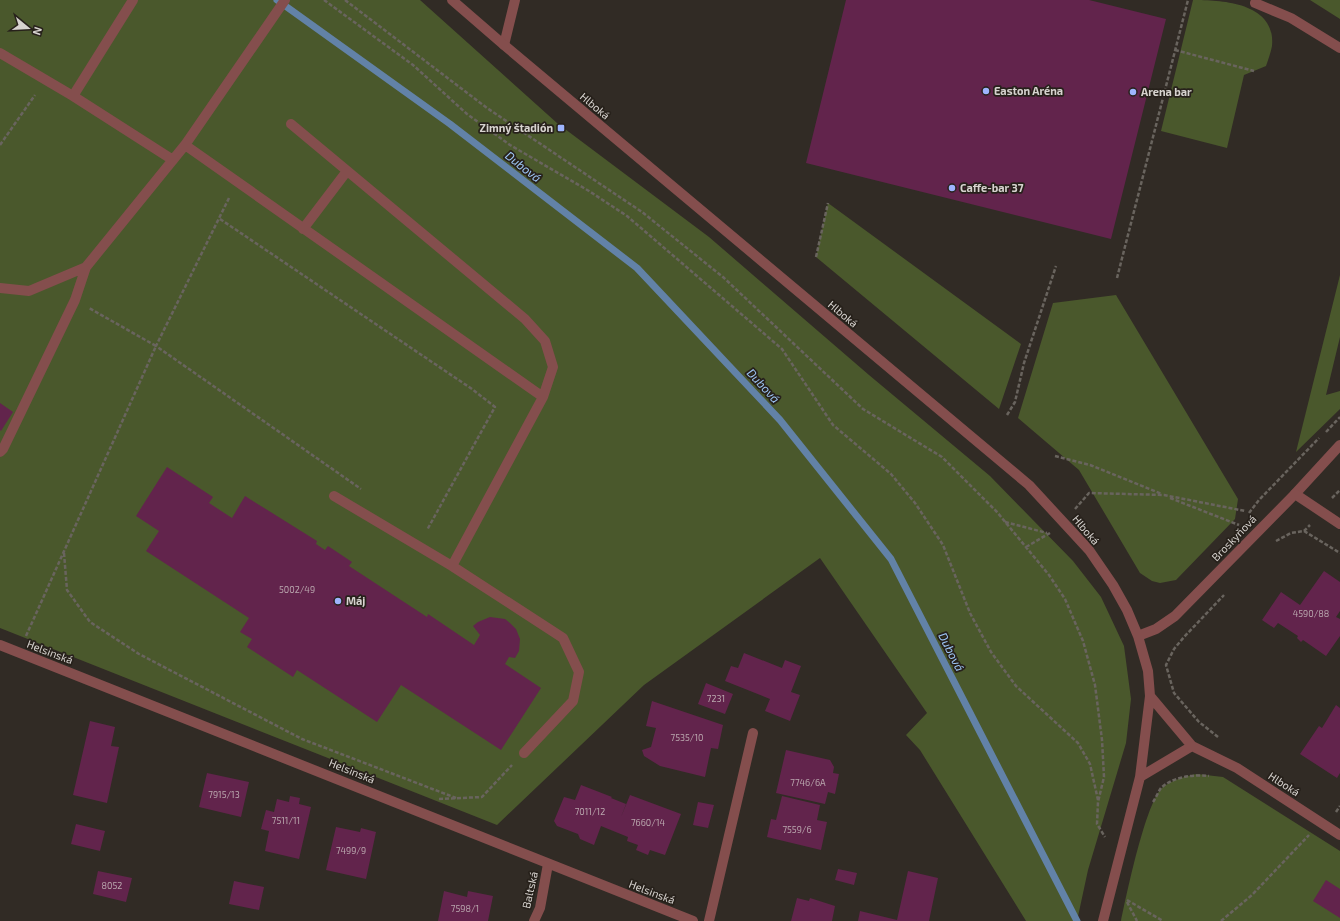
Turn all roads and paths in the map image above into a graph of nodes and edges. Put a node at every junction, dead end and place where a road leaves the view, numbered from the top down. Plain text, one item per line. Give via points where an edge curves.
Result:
1 (133, 0) edge
2 (284, 0) edge
3 (324, 0) edge
4 (345, 0) edge
5 (452, 0) edge
6 (515, 0) edge
7 (1188, 0) edge
8 (1255, 3) dead end
9 (504, 46) junction
10 (1340, 48) edge
11 (1175, 50) junction
12 (0, 53) edge
13 (1254, 71) dead end
14 (45, 80) junction
15 (73, 96) junction
16 (291, 124) dead end
17 (0, 145) edge
18 (186, 145) junction
19 (173, 160) junction
20 (347, 171) junction
21 (233, 180) junction
22 (828, 203) dead end
23 (220, 219) junction
24 (303, 229) junction
25 (816, 257) dead end
26 (1056, 266) dead end
27 (86, 267) junction
28 (1117, 278) dead end
29 (0, 288) edge
30 (76, 300) junction
31 (156, 346) junction
32 (542, 397) junction
33 (1007, 415) dead end
34 (1340, 417) edge
35 (1340, 445) edge
36 (0, 452) edge
37 (1055, 456) dead end
38 (363, 490) dead end
39 (1340, 490) edge
40 (1089, 493) dead end
41 (1295, 494) junction
42 (1164, 495) junction
43 (334, 496) dead end
44 (1245, 511) dead end
45 (1321, 512) junction
46 (1245, 518) dead end
47 (1006, 522) junction
48 (1340, 524) edge
49 (1239, 525) dead end
50 (1304, 531) junction
51 (426, 533) dead end
52 (1050, 533) dead end
53 (1275, 542) dead end
54 (64, 553) junction
55 (1340, 553) edge
56 (452, 566) junction
57 (1227, 592) dead end
58 (1138, 636) junction
59 (0, 645) edge
60 (19, 653) junction
61 (1166, 665) dead end
62 (1150, 696) junction
63 (753, 733) dead end
64 (1192, 746) junction
65 (524, 753) joint
66 (1140, 777) junction
67 (1216, 777) dead end
68 (456, 798) junction
69 (1098, 802) junction
70 (1150, 808) dead end
71 (415, 810) junction
72 (1305, 829) dead end
73 (1340, 835) edge
74 (1107, 839) dead end
75 (548, 864) junction
76 (1110, 891) junction
77 (1126, 899) junction
78 (1124, 906) dead end
79 (534, 921) edge
80 (693, 921) edge
81 (709, 921) edge
82 (1103, 921) edge
83 (1137, 921) edge
84 (1163, 921) edge
85 (1221, 921) edge

1 - 15 street
2 - 18 street
3 - 69 path via 413,65 468,114 510,145 627,216 782,349 834,425 891,474 915,503 943,544 970,613 990,652 1016,686 1078,743 1090,764
4 - 47 path via 487,108 642,212 723,277 863,409 942,458
5 - 9 street, Hlboká
6 - 9 street
7 - 11 path
8 - 10 street via 1291,18
9 - 58 street, Hlboká via 1029,485 1089,550 1128,610
11 - 13 path
11 - 28 path
12 - 14 street
14 - 15 street
14 - 17 path
15 - 19 street
16 - 20 street
18 - 19 street
18 - 21 street
19 - 27 street
20 - 24 street
20 - 32 street via 525,319 546,341 553,367
21 - 23 path via 228,203
21 - 24 street
22 - 25 path
23 - 31 path
23 - 51 path via 495,407
24 - 32 street
26 - 33 path via 1024,363 1015,402
27 - 29 street via 30,291
27 - 30 street
30 - 31 path
30 - 36 street
31 - 38 path
31 - 54 path
32 - 56 street
34 - 46 path via 1259,500
35 - 41 street, Broskyňová
37 - 42 path via 1090,465
39 - 45 path
40 - 42 path
41 - 45 street
41 - 58 street, Broskyňová via 1175,616 1156,629
42 - 44 path
42 - 49 path
43 - 56 street
45 - 48 street
45 - 50 path
47 - 52 path
47 - 69 path via 1065,599 1083,641 1095,685 1102,740 1104,777
50 - 53 path via 1291,532
50 - 55 path
54 - 60 path
54 - 68 path via 67,590 90,622 139,654 302,739
56 - 65 street via 563,638 579,672 573,701
57 - 61 path via 1184,636
58 - 62 street, Hlboká via 1148,671
59 - 60 street, Helsinská
60 - 71 street, Helsinská
62 - 64 street, Hlboká
62 - 66 street, Hlboká
63 - 81 street
64 - 66 street
64 - 73 street, Hlboká via 1237,768
65 - 68 path via 482,797
66 - 76 street, Hlboká
67 - 70 path via 1197,774 1184,776 1162,788
68 - 71 path via 434,800
69 - 74 path via 1097,824
71 - 75 street, Helsinská
72 - 85 path via 1311,833 1252,895
75 - 79 street, Baltská via 540,908
75 - 80 street, Helsinská
76 - 77 path
76 - 82 street, Hlboká
77 - 78 path
77 - 83 path
77 - 84 path

